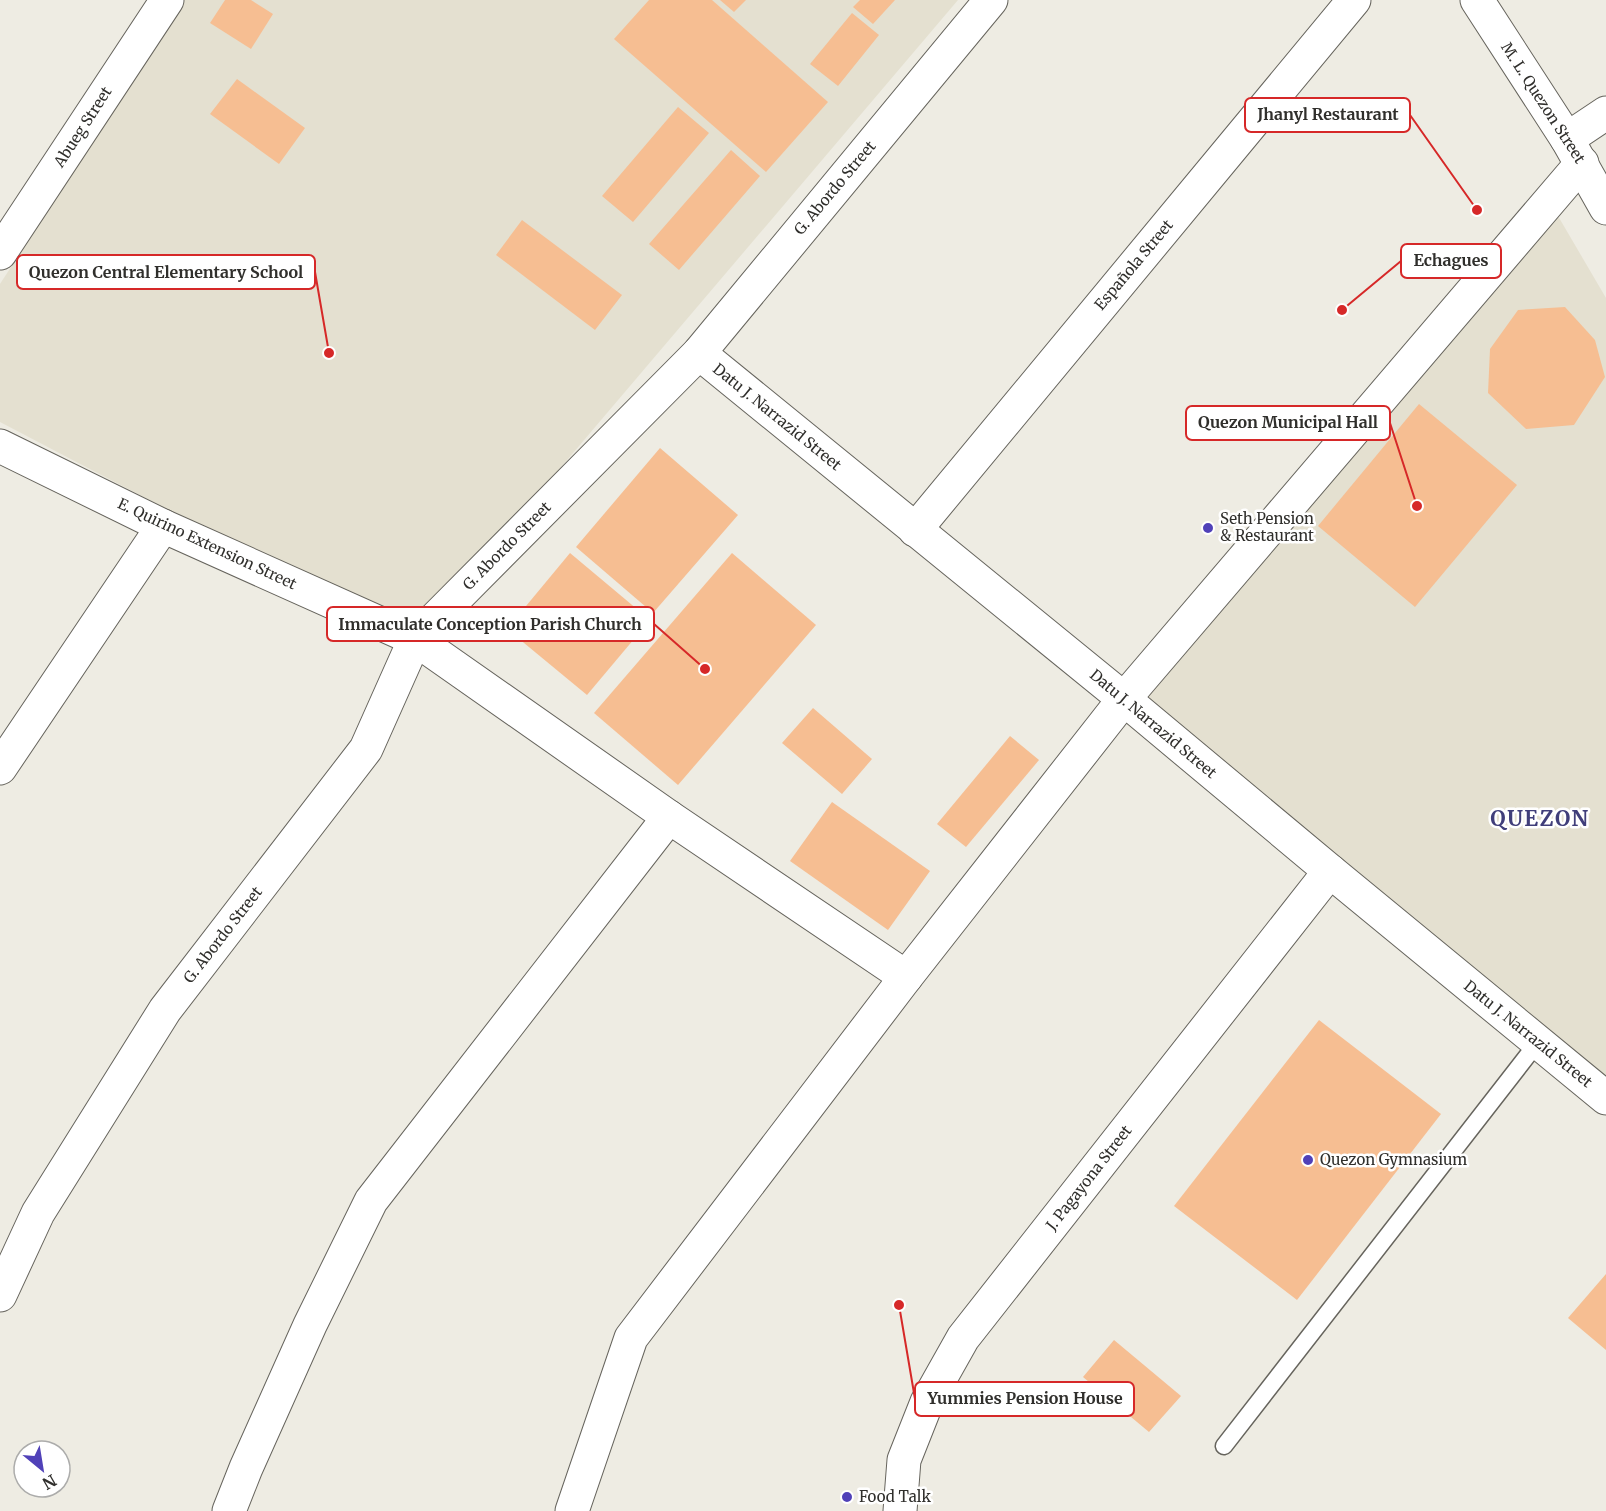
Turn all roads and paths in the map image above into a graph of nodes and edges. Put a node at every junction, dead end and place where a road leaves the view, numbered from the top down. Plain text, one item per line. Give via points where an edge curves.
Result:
1 (167, 0) edge
2 (991, 0) edge
3 (1354, 0) edge
4 (1477, 0) edge
5 (1606, 113) edge
6 (1575, 151) junction
7 (1606, 208) edge
8 (0, 253) edge
9 (699, 353) junction
10 (0, 447) edge
11 (163, 526) junction
12 (915, 530) junction
13 (414, 639) junction
14 (1124, 699) junction
15 (0, 768) edge
16 (669, 817) junction
17 (1330, 871) junction
18 (906, 977) junction
19 (1538, 1042) junction
20 (1606, 1098) edge
21 (0, 1295) edge
22 (1224, 1446) dead end
23 (229, 1511) edge
24 (572, 1511) edge
25 (900, 1511) edge

1 - 8 street, Abueg Street
2 - 9 street, G. Abordo Street
3 - 12 street, Española Street
4 - 6 street, M. L. Quezon Street
5 - 6 street
6 - 7 street, M. L. Quezon Street
6 - 14 street
9 - 12 street, Datu J. Narrazid Street
9 - 13 street, G. Abordo Street
10 - 11 street, E. Quirino Extension Street
11 - 13 street, E. Quirino Extension Street
11 - 15 street
12 - 14 street, Datu J. Narrazid Street
13 - 16 street, E. Quirino Extension Street
13 - 21 street, G. Abordo Street via 366,749 165,1010 38,1213
14 - 17 street, Datu J. Narrazid Street
14 - 18 street
16 - 18 street, E. Quirino Extension Street
16 - 23 street via 371,1201 310,1325
17 - 19 street, Datu J. Narrazid Street
17 - 25 street, J. Pagayona Street via 963,1338 927,1402 904,1460
18 - 24 street via 631,1338
19 - 20 street, Datu J. Narrazid Street
19 - 22 lane

